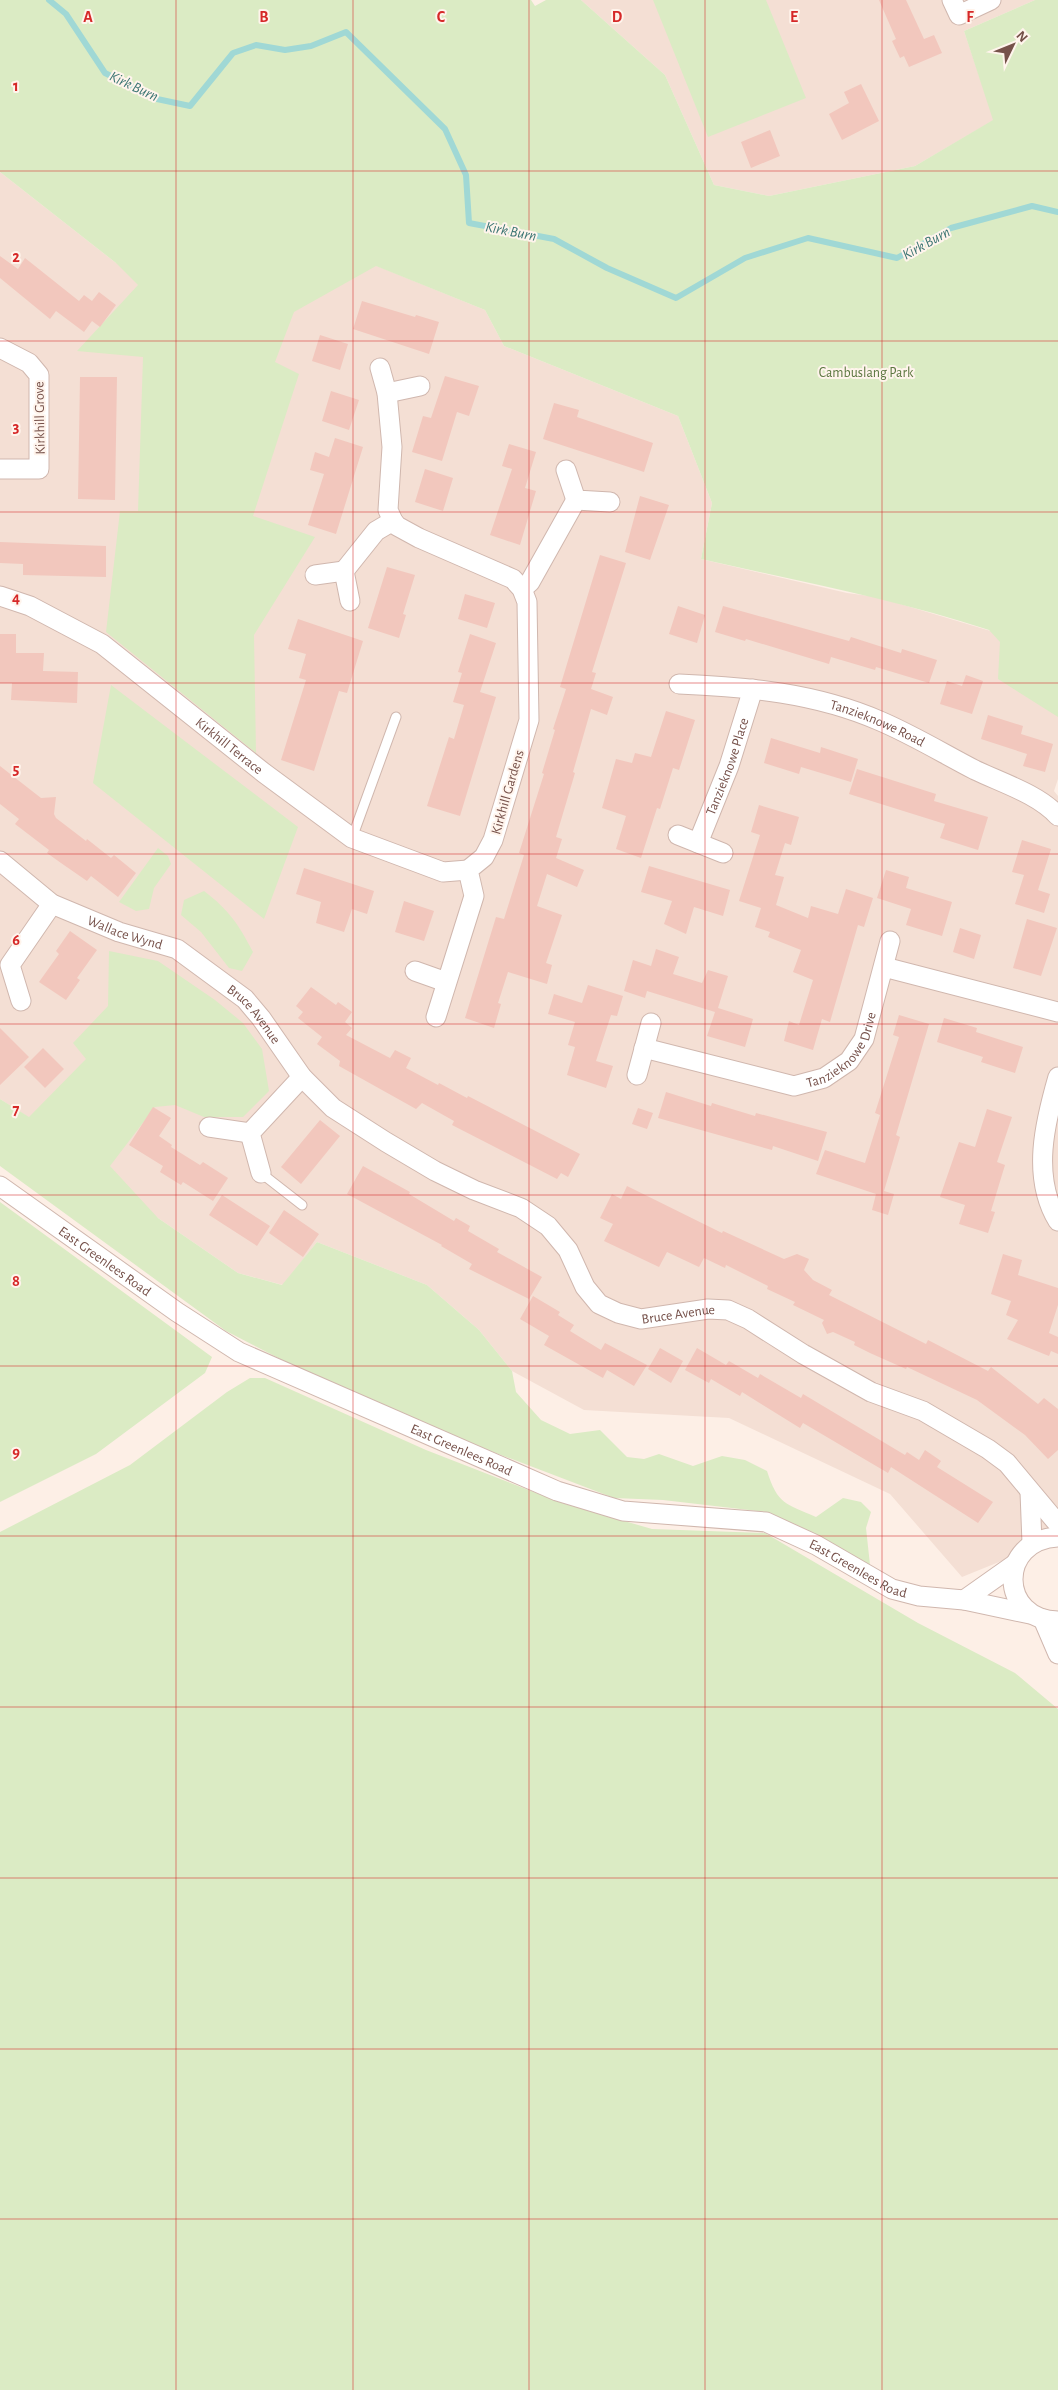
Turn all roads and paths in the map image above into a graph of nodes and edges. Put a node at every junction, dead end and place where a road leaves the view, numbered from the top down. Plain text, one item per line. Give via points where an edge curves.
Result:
1 (991, 0) edge
2 (955, 8) edge
3 (0, 348) edge
4 (380, 368) dead end
5 (420, 386) dead end
6 (387, 393) junction
7 (0, 469) edge
8 (566, 470) dead end
9 (576, 500) junction
10 (610, 502) dead end
11 (393, 521) junction
12 (344, 571) junction
13 (315, 575) dead end
14 (522, 589) junction
15 (0, 596) edge
16 (350, 601) dead end
17 (679, 684) dead end
18 (753, 689) junction
19 (396, 718) dead end
20 (1058, 816) edge
21 (678, 835) dead end
22 (352, 838) junction
23 (698, 843) junction
24 (723, 853) dead end
25 (0, 861) edge
26 (468, 870) junction
27 (52, 904) junction
28 (890, 941) dead end
29 (196, 963) joint
30 (5, 964) edge
31 (884, 967) junction
32 (415, 971) dead end
33 (446, 982) junction
34 (21, 1001) dead end
35 (1058, 1012) edge
36 (436, 1016) dead end
37 (651, 1023) dead end
38 (644, 1048) junction
39 (637, 1075) dead end
40 (1058, 1076) edge
41 (302, 1077) junction
42 (209, 1127) dead end
43 (250, 1133) junction
44 (261, 1173) joint
45 (0, 1186) edge
46 (302, 1205) dead end
47 (1058, 1220) edge
48 (1030, 1492) junction
49 (1058, 1524) edge
50 (1058, 1536) edge
51 (1032, 1543) junction
52 (1015, 1564) junction
53 (964, 1600) junction
54 (1044, 1618) edge
55 (1058, 1654) edge

1 - 2 street
3 - 7 street, Kirkhill Grove via 29,363 39,375 39,469
4 - 6 street
5 - 6 street
6 - 11 street via 392,447 388,510
8 - 9 street
9 - 10 street
9 - 14 street via 530,582
11 - 12 street via 376,531
11 - 14 street via 419,538 513,579
12 - 13 street
12 - 16 street
14 - 26 street, Kirkhill Gardens via 527,602 529,720 493,840 484,856
15 - 22 street, Kirkhill Terrace via 30,606 102,644 264,773
17 - 18 street, Tanzieknowe Road
18 - 20 street, Tanzieknowe Road via 803,696 881,721 1025,794
18 - 23 street, Tanzieknowe Place via 729,766
19 - 22 lane
21 - 23 street
22 - 26 street, Kirkhill Terrace via 443,872
23 - 24 street
25 - 27 street, Wallace Wynd
26 - 33 street via 474,896
27 - 29 street, Wallace Wynd via 119,932 177,949
27 - 30 street
28 - 31 street, Tanzieknowe Drive
29 - 41 street, Bruce Avenue via 245,999
30 - 34 street
31 - 35 street
31 - 38 street, Tanzieknowe Drive via 864,1039 849,1060 829,1076 814,1082 794,1086
32 - 33 street
33 - 36 street
37 - 38 street
38 - 39 street
40 - 47 street via 1042,1153 1051,1209
41 - 43 street
41 - 48 street, Bruce Avenue via 333,1108 386,1142 474,1190 521,1208 548,1226 568,1250 585,1287 599,1304 641,1319 708,1309 728,1310 748,1318 871,1392 923,1411 988,1449 1007,1463
42 - 43 street
43 - 44 street
44 - 46 lane
45 - 53 street, East Greenlees Road via 177,1312 239,1352 440,1441 557,1490 623,1511 766,1522 892,1589 919,1596
48 - 49 street, Bruce Avenue
48 - 51 street
50 - 51 street
51 - 52 street
52 - 53 street
52 - 54 street via 1014,1591 1021,1604
53 - 54 street, East Greenlees Road
54 - 55 street

